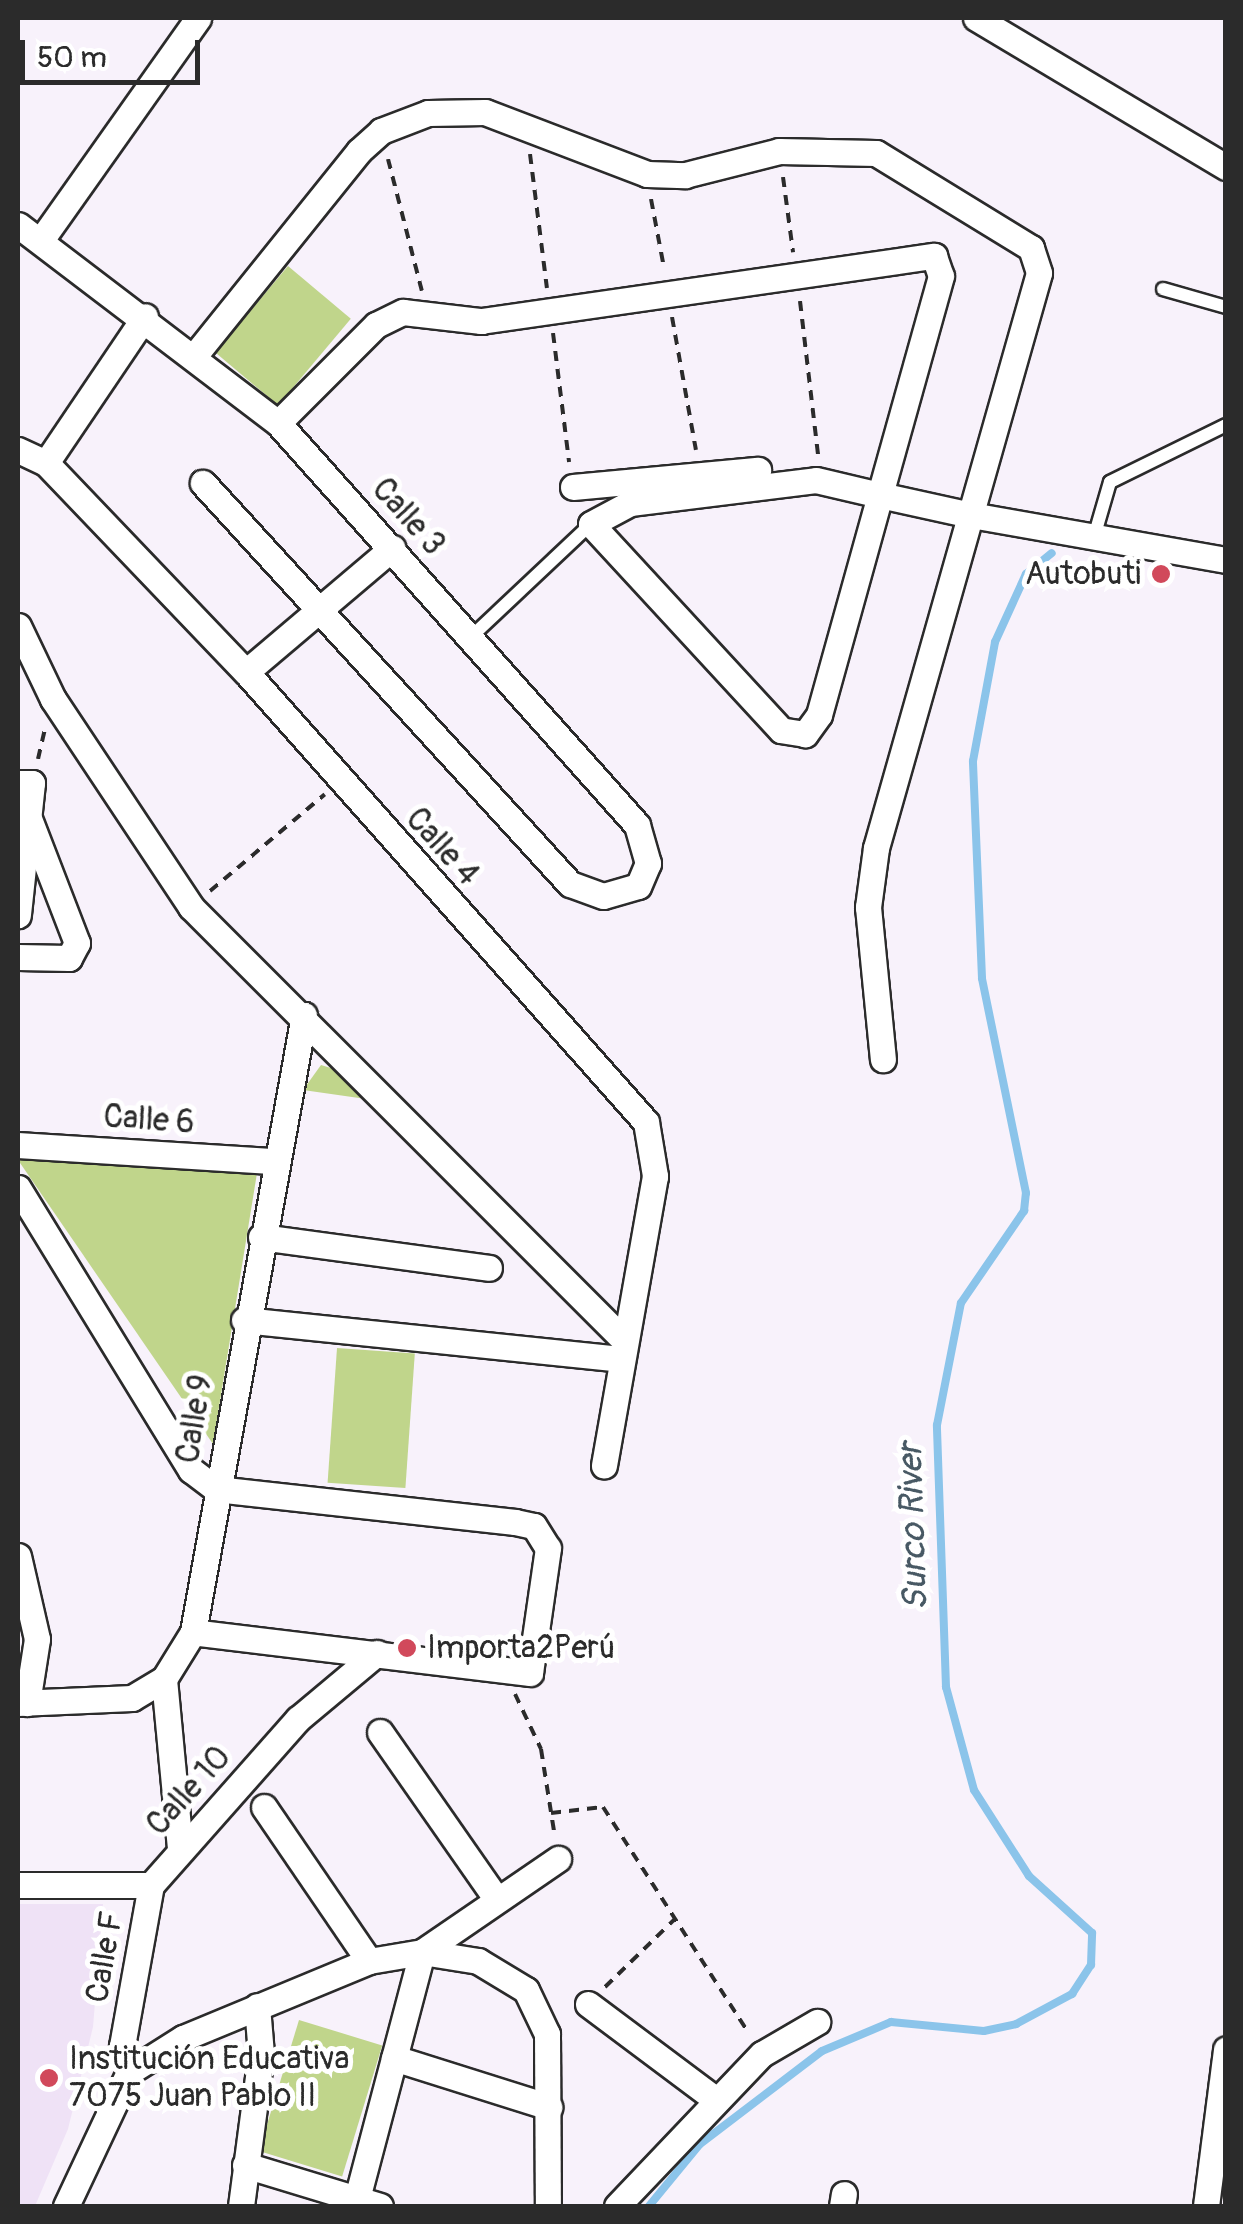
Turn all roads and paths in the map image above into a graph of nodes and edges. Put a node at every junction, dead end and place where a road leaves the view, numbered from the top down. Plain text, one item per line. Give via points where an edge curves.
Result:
1 (198, 18) edge
2 (976, 18) edge
3 (381, 131) junction
4 (779, 151) junction
5 (1226, 167) edge
6 (647, 174) junction
7 (18, 225) edge
8 (42, 240) junction
9 (796, 274) junction
10 (1163, 289) dead end
11 (668, 295) junction
12 (1226, 307) edge
13 (427, 310) junction
14 (145, 316) junction
15 (195, 355) junction
16 (278, 422) junction
17 (1226, 426) edge
18 (18, 450) edge
19 (46, 463) junction
20 (700, 472) junction
21 (816, 480) junction
22 (203, 483) dead end
23 (572, 486) dead end
24 (880, 495) junction
25 (971, 515) junction
26 (591, 524) junction
27 (1094, 536) junction
28 (392, 548) junction
29 (1226, 560) edge
30 (318, 609) junction
31 (18, 626) edge
32 (472, 636) junction
33 (246, 672) junction
34 (53, 699) junction
35 (340, 782) junction
36 (25, 783) edge
37 (28, 816) junction
38 (190, 907) junction
39 (18, 915) edge
40 (18, 956) edge
41 (304, 1015) junction
42 (883, 1059) dead end
43 (18, 1144) edge
44 (276, 1161) junction
45 (18, 1188) edge
46 (262, 1237) junction
47 (489, 1268) dead end
48 (244, 1320) junction
49 (621, 1349) junction
50 (604, 1466) dead end
51 (216, 1488) junction
52 (18, 1556) edge
53 (192, 1632) junction
54 (377, 1653) junction
55 (500, 1668) junction
56 (164, 1679) junction
57 (22, 1703) edge
58 (380, 1732) dead end
59 (264, 1806) dead end
60 (551, 1813) junction
61 (180, 1847) junction
62 (558, 1859) joint
63 (18, 1884) edge
64 (150, 1885) junction
65 (495, 1898) junction
66 (675, 1918) junction
67 (422, 1952) junction
68 (369, 1961) junction
69 (588, 2004) joint
70 (257, 2006) junction
71 (816, 2022) dead end
72 (1226, 2049) edge
73 (762, 2054) junction
74 (394, 2058) junction
75 (128, 2072) junction
76 (714, 2098) junction
77 (549, 2107) junction
78 (245, 2166) junction
79 (364, 2204) edge
80 (66, 2206) edge
81 (241, 2206) edge
82 (548, 2206) edge
83 (617, 2206) edge
84 (1206, 2206) edge

1 - 8 street
2 - 5 street
3 - 6 street via 428,113 485,112
3 - 13 path
3 - 15 street
4 - 6 street via 685,175
4 - 9 path
4 - 25 street via 876,154 1040,258
6 - 11 path
7 - 8 street, Calle 3
8 - 14 street, Calle 3
9 - 11 street
9 - 21 path
9 - 24 street via 934,256 941,276
10 - 12 lane
11 - 13 street via 481,320
11 - 20 path
13 - 16 street via 376,325
14 - 15 street, Calle 3
14 - 19 street
15 - 16 street, Calle 3
16 - 28 street, Calle 3
17 - 27 lane via 1110,482
18 - 19 street, Calle 4
19 - 33 street, Calle 4
20 - 21 street via 783,470
20 - 23 street
21 - 24 street
21 - 26 street via 630,504
22 - 30 street
24 - 25 street
24 - 26 street via 819,715 805,734 781,730
25 - 27 street
25 - 42 street via 876,848 868,907
26 - 32 lane
27 - 29 street
28 - 30 street
28 - 32 street, Calle 3
30 - 32 street, Calle 3 via 570,884 603,896 638,886 646,840
30 - 33 street
31 - 34 street
33 - 35 street, Calle 4
34 - 36 path
34 - 38 street
35 - 38 path
35 - 49 street, Calle 4 via 646,1122 654,1176
36 - 37 street
37 - 39 street
37 - 40 street via 76,943 62,959
38 - 41 street
41 - 44 street, Calle 9
41 - 49 street
43 - 44 street, Calle 6
44 - 46 street, Calle 9
45 - 51 street via 175,1446
46 - 47 street
46 - 48 street, Calle 9
48 - 49 street
48 - 51 street, Calle 9
49 - 50 street, Calle 4
51 - 53 street, Calle 9
51 - 55 street via 534,1526 548,1548 530,1672
52 - 57 street via 38,1639
53 - 54 street
53 - 56 street, Calle 9
54 - 55 street
54 - 61 street, Calle 10 via 298,1719
55 - 60 path via 541,1749
56 - 57 street via 132,1698
56 - 61 street
58 - 65 street
59 - 68 street
60 - 62 path
60 - 66 path via 603,1807
61 - 64 street, Calle 10
62 - 65 street
63 - 64 street, Calle 10
64 - 75 street, Calle F via 122,2046
65 - 67 street
66 - 69 path
66 - 73 path
67 - 68 street
67 - 74 street
67 - 77 street via 478,1961 526,1990 547,2034
68 - 70 street
69 - 76 street
70 - 75 street
70 - 78 street via 262,2054
71 - 73 street
72 - 84 street
73 - 76 street
74 - 77 street
74 - 79 street
75 - 80 street, Calle F
76 - 83 street
77 - 82 street
78 - 79 street
78 - 81 street

